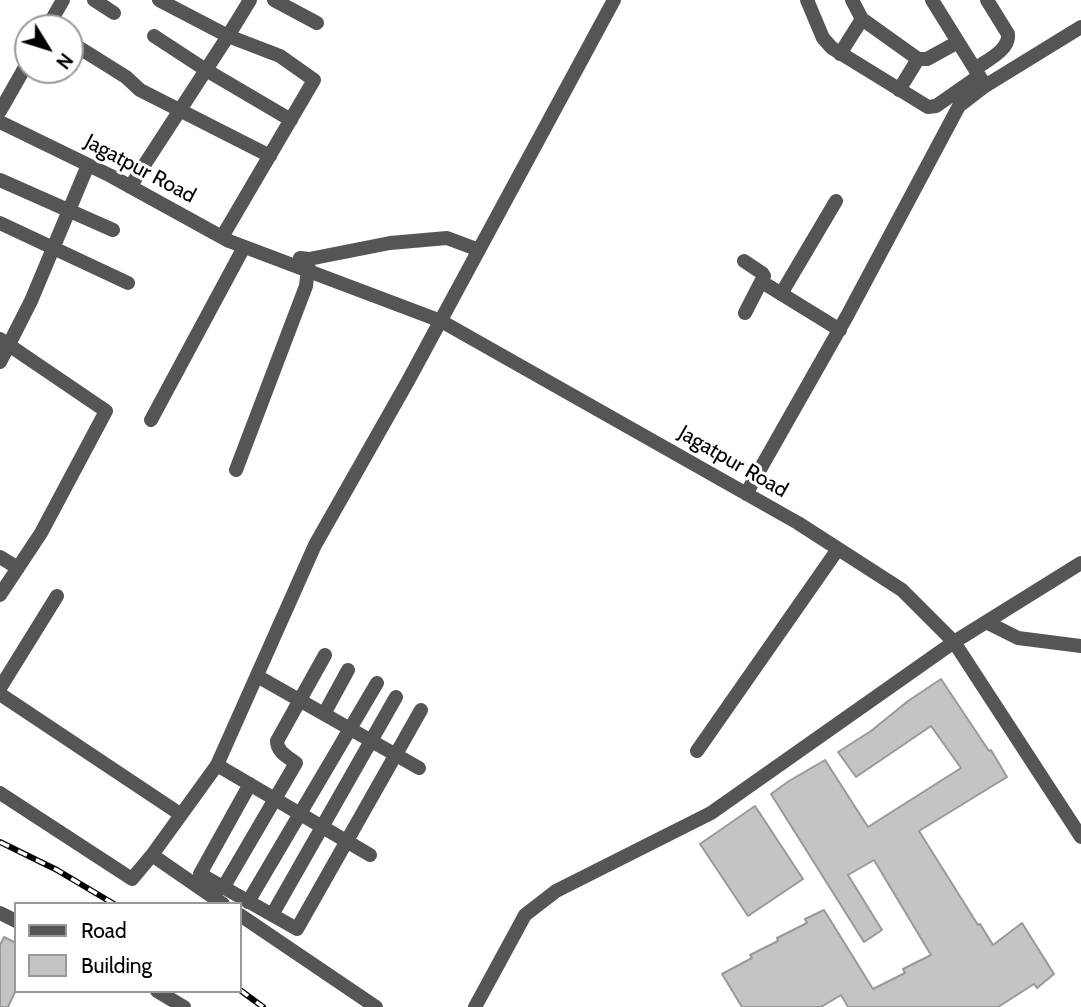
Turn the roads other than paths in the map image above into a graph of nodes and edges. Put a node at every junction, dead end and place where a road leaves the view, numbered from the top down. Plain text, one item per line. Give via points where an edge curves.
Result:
1 (94, 0) edge
2 (159, 0) edge
3 (250, 0) edge
4 (274, 0) edge
5 (614, 0) edge
6 (807, 0) edge
7 (852, 0) edge
8 (932, 0) edge
9 (987, 0) edge
10 (114, 13) dead end
11 (862, 19) junction
12 (317, 23) dead end
13 (1081, 27) edge
14 (154, 36) dead end
15 (228, 36) junction
16 (958, 42) junction
17 (84, 51) edge
18 (840, 54) junction
19 (918, 59) junction
20 (205, 70) junction
21 (980, 77) junction
22 (15, 84) edge
23 (899, 90) junction
24 (179, 110) junction
25 (0, 111) edge
26 (291, 120) junction
27 (0, 122) edge
28 (270, 156) junction
29 (88, 165) junction
30 (0, 180) edge
31 (130, 187) junction
32 (836, 201) dead end
33 (70, 210) junction
34 (0, 223) edge
35 (113, 230) dead end
36 (222, 237) junction
37 (53, 247) junction
38 (244, 247) junction
39 (479, 250) junction
40 (744, 261) dead end
41 (308, 264) junction
42 (762, 282) junction
43 (128, 283) dead end
44 (781, 294) junction
45 (745, 313) dead end
46 (441, 321) junction
47 (840, 330) junction
48 (5, 343) edge
49 (0, 362) edge
50 (151, 420) dead end
51 (236, 470) dead end
52 (746, 494) junction
53 (838, 549) junction
54 (0, 557) edge
55 (1081, 563) edge
56 (18, 568) junction
57 (0, 595) edge
58 (57, 596) dead end
59 (986, 622) junction
60 (954, 642) junction
61 (1081, 646) edge
62 (325, 655) dead end
63 (348, 670) dead end
64 (257, 677) junction
65 (377, 683) dead end
66 (0, 688) edge
67 (0, 694) edge
68 (396, 697) dead end
69 (299, 701) junction
70 (421, 710) dead end
71 (324, 714) junction
72 (351, 729) junction
73 (372, 741) junction
74 (697, 751) dead end
75 (396, 754) junction
76 (217, 765) junction
77 (419, 768) dead end
78 (250, 784) junction
79 (0, 793) edge
80 (274, 799) junction
81 (180, 814) junction
82 (300, 814) junction
83 (323, 827) junction
84 (1081, 837) edge
85 (347, 841) junction
86 (152, 855) junction
87 (370, 855) dead end
88 (223, 888) junction
89 (220, 902) edge
90 (237, 902) edge
91 (244, 909) edge
92 (272, 915) junction
93 (160, 993) edge
94 (184, 1007) edge
95 (376, 1007) edge
96 (475, 1007) edge

1 - 10 street
2 - 15 street
3 - 15 street
4 - 12 street
5 - 39 street
6 - 18 street via 823,38
7 - 11 street
8 - 16 street
9 - 21 street via 1009,40
11 - 18 street
11 - 19 street
13 - 21 street
14 - 20 street
15 - 20 street
15 - 26 street via 280,56 314,80
16 - 19 street via 927,59
16 - 21 street
17 - 24 street via 140,90
18 - 23 street
19 - 23 street
20 - 24 street
20 - 26 street
21 - 23 street via 933,108
21 - 47 street via 959,106
22 - 25 street
24 - 28 street
24 - 31 street
26 - 28 street
27 - 29 street, Jagatpur Road
28 - 36 street
29 - 31 street, Jagatpur Road
29 - 33 street
30 - 33 street
31 - 36 street, Jagatpur Road
32 - 44 street
33 - 35 street
33 - 37 street
34 - 37 street
36 - 38 street, Jagatpur Road
37 - 43 street
37 - 48 street
38 - 41 street, Jagatpur Road
38 - 50 street
39 - 41 street, Jagatpur Road via 447,238 390,243
39 - 46 street
40 - 42 street via 762,273
41 - 46 street, Jagatpur Road
41 - 51 street via 306,286
42 - 44 street
42 - 45 street
44 - 47 street
46 - 52 street, Jagatpur Road
46 - 64 street via 315,545
47 - 52 street
48 - 49 street
48 - 56 street via 106,411
52 - 53 street, Jagatpur Road
53 - 60 street, Jagatpur Road via 902,590
53 - 74 street
54 - 56 street
55 - 59 street
56 - 57 street
58 - 66 street
59 - 60 street
59 - 61 street via 1018,638
60 - 84 street, Jagatpur Road
60 - 96 street via 711,813 555,891 525,915
62 - 69 street
63 - 71 street
64 - 69 street
64 - 76 street
65 - 72 street
67 - 81 street
68 - 73 street
69 - 71 street
69 - 80 street via 277,741 281,751 296,763
70 - 75 street
71 - 72 street
72 - 73 street
72 - 82 street
73 - 75 street
73 - 83 street
75 - 77 street
75 - 85 street
76 - 78 street
76 - 81 street
78 - 80 street
78 - 88 street via 200,874
79 - 86 street via 132,878
80 - 82 street
80 - 88 street
81 - 86 street
82 - 83 street
82 - 91 street
83 - 85 street
83 - 92 street
85 - 87 street
85 - 92 street via 297,929
86 - 89 street
88 - 90 street
91 - 92 street
91 - 95 street
93 - 94 street

